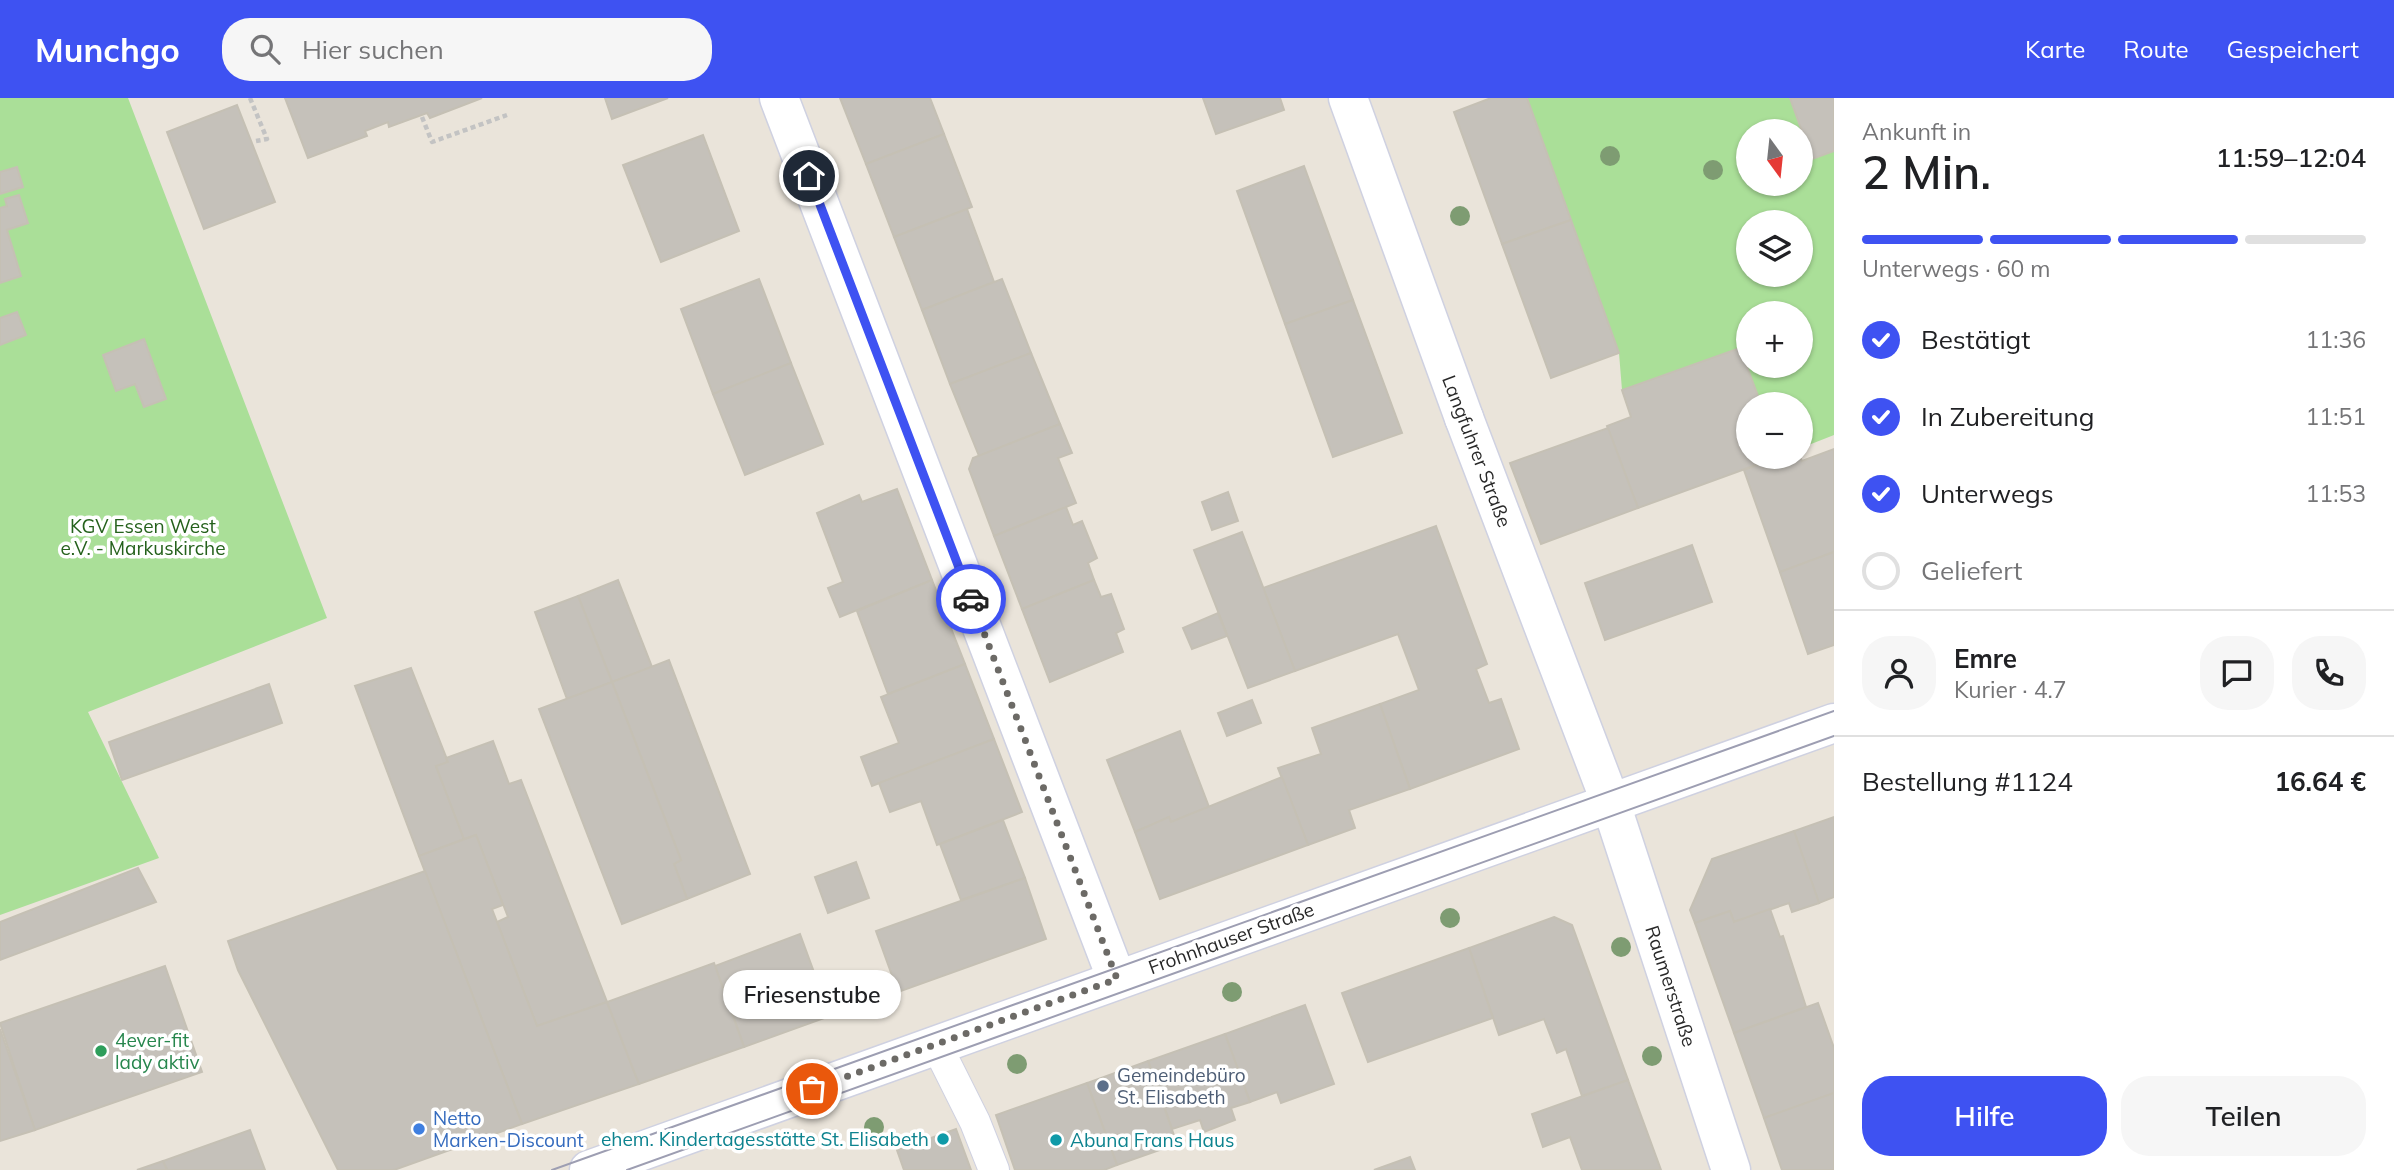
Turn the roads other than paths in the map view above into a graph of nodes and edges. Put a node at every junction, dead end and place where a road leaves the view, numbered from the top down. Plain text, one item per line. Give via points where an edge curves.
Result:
1 (779, 98) edge
2 (1348, 98) edge
3 (1834, 723) edge
4 (1610, 801) junction
5 (1117, 979) junction
6 (936, 1044) junction
7 (589, 1170) edge
8 (994, 1170) edge
9 (1731, 1170) edge

1 - 5 street
2 - 4 street, Langfuhrer Straße
3 - 4 street, Frohnhauser Straße
4 - 5 street, Frohnhauser Straße
4 - 9 street, Raumerstraße
5 - 6 street, Frohnhauser Straße
6 - 7 street, Frohnhauser Straße
6 - 8 lane

